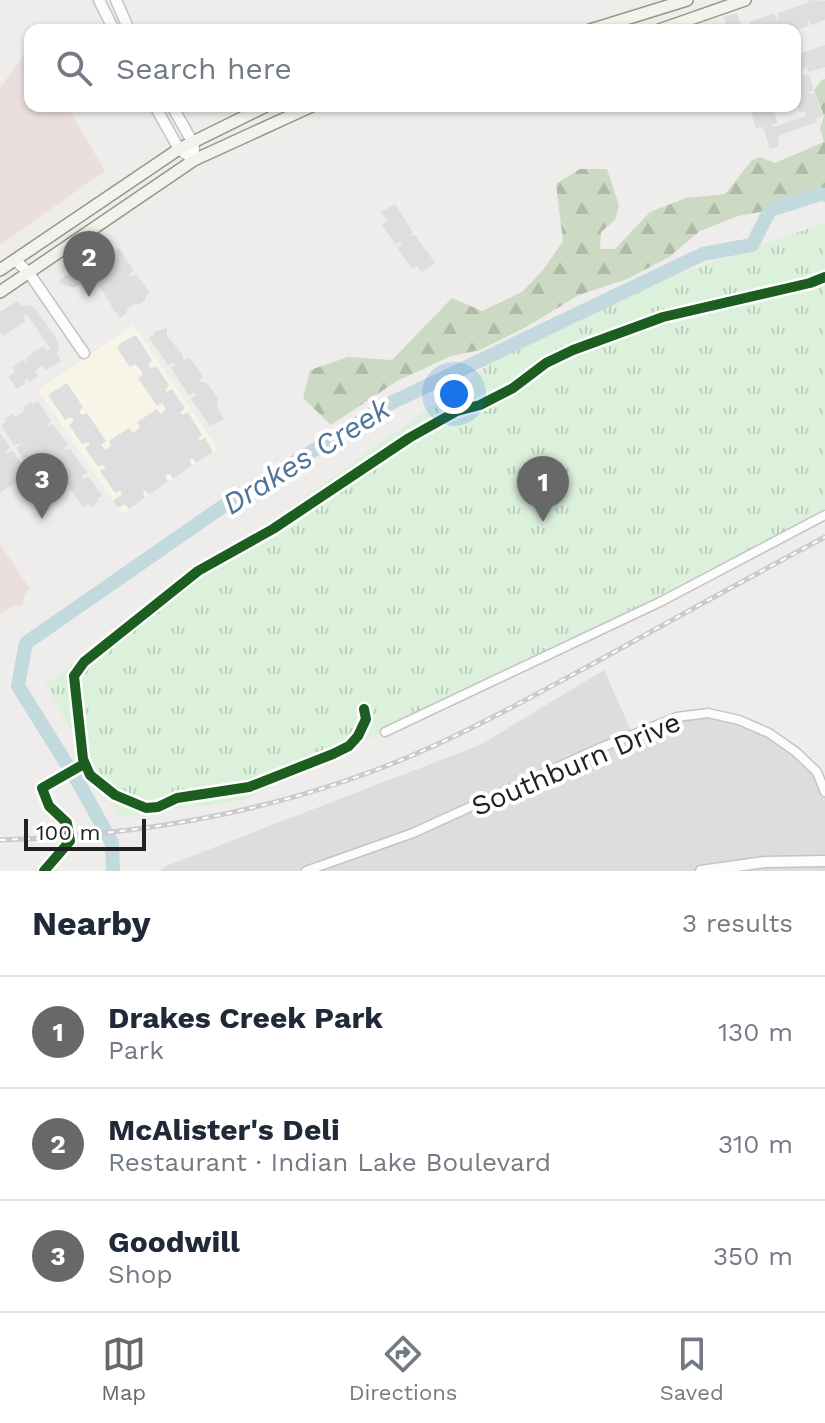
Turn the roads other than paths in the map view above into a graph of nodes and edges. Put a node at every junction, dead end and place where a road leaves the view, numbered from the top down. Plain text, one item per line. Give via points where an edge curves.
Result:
1 (99, 0) edge
2 (116, 0) edge
3 (687, 0) edge
4 (745, 0) edge
5 (727, 3) edge
6 (111, 24) edge
7 (126, 24) edge
8 (609, 24) edge
9 (674, 24) edge
10 (158, 112) edge
11 (175, 112) edge
12 (254, 112) edge
13 (299, 112) edge
14 (193, 143) junction
15 (179, 149) junction
16 (194, 160) junction
17 (15, 260) junction
18 (0, 270) edge
19 (29, 273) junction
20 (0, 292) edge
21 (84, 353) dead end
22 (825, 515) edge
23 (385, 732) dead end
24 (825, 792) edge
25 (825, 861) edge
26 (306, 871) edge
27 (701, 871) edge

1 - 6 street
2 - 7 street
3 - 8 main road
4 - 5 main road
5 - 9 main road
10 - 15 street
11 - 14 street
12 - 14 main road
13 - 16 main road
14 - 15 main road
14 - 16 street
15 - 16 street
15 - 17 main road
16 - 19 main road
17 - 18 main road
17 - 19 street
19 - 20 main road
19 - 21 street
22 - 23 street via 656,604
24 - 26 street, Southburn Drive via 817,772 769,733 708,713 677,717 413,833
25 - 27 street

